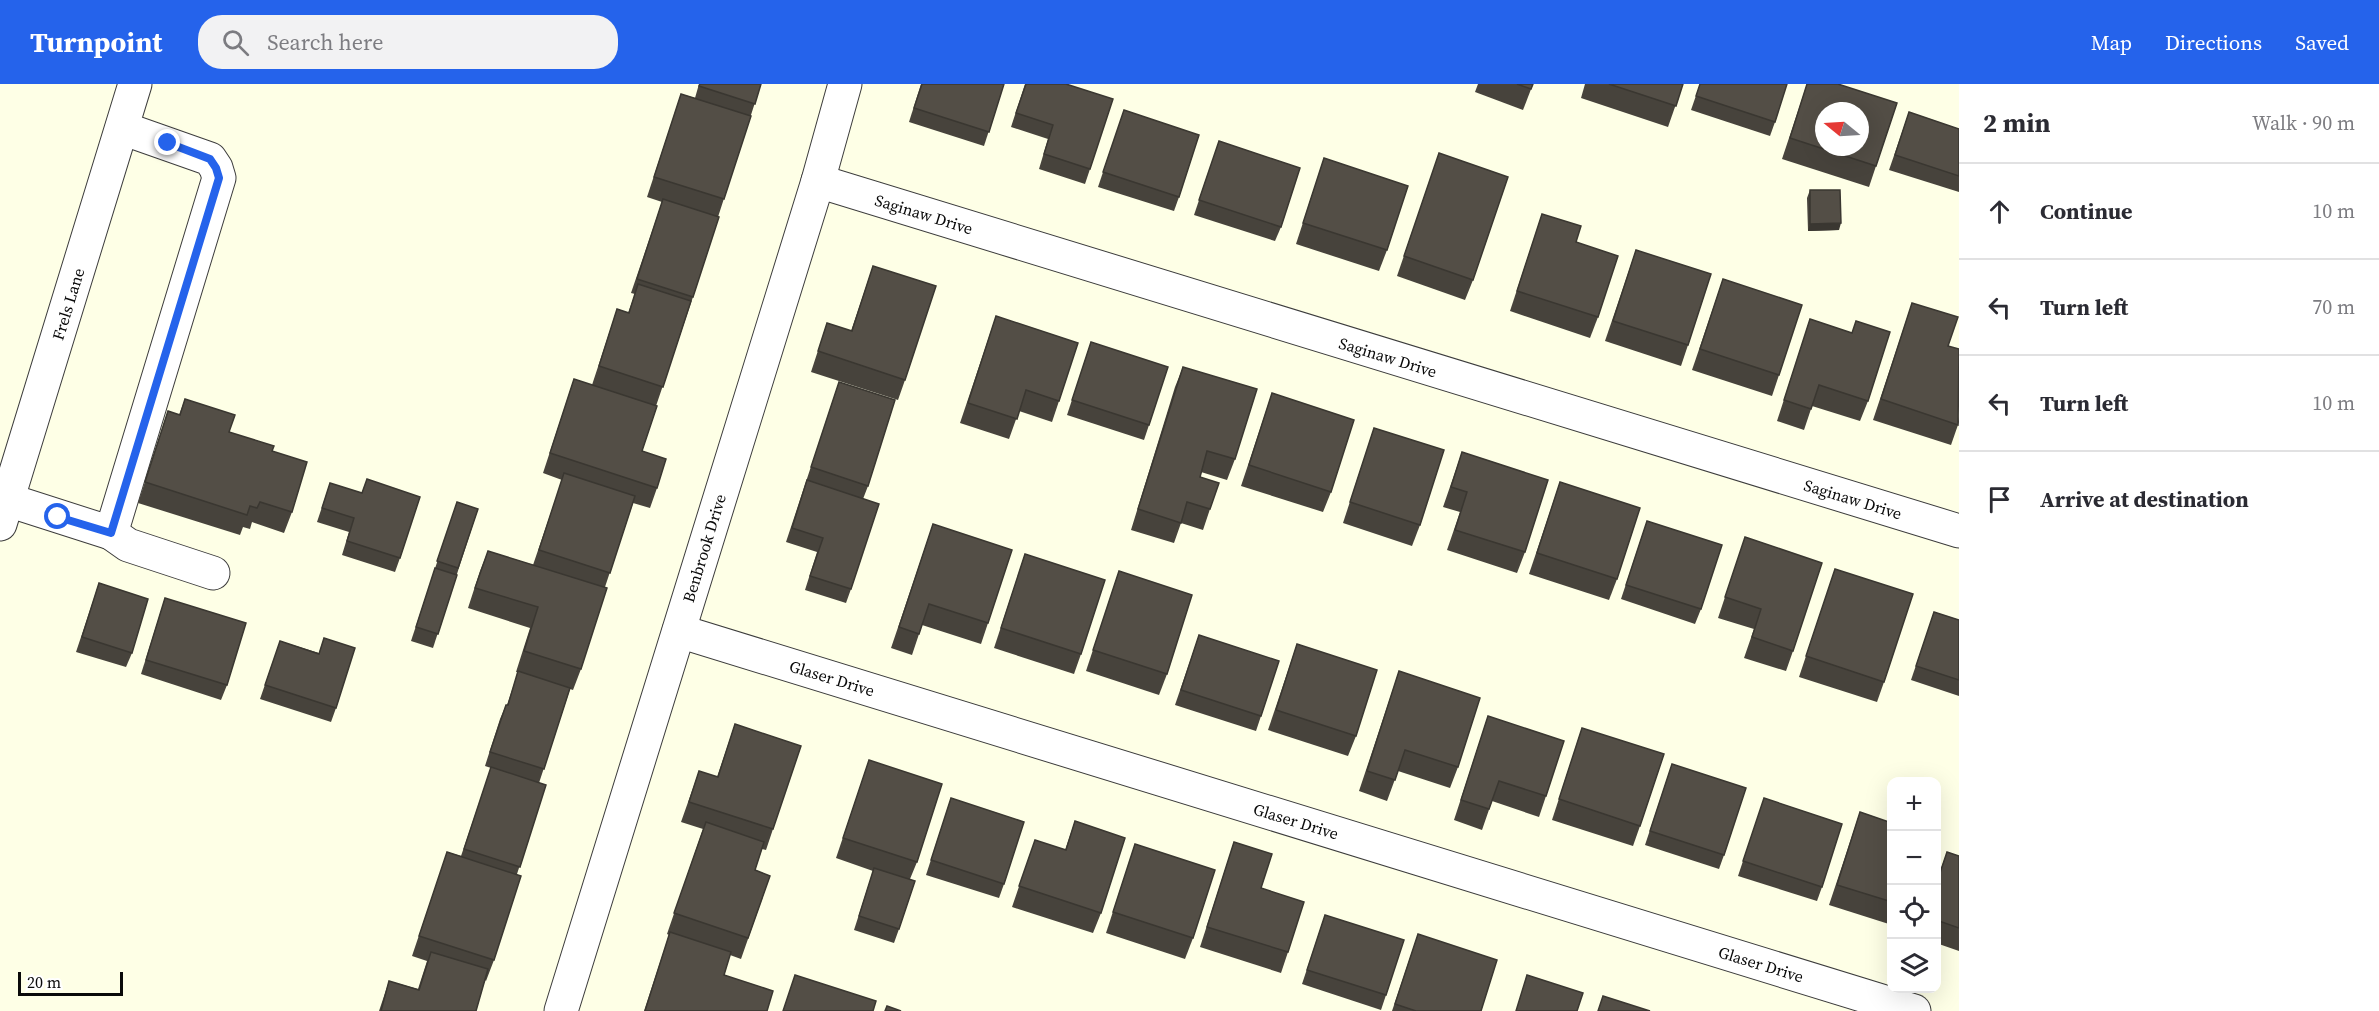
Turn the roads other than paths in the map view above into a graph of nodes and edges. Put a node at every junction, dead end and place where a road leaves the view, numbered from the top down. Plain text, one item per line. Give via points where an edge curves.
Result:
1 (135, 84) edge
2 (845, 84) edge
3 (122, 128) junction
4 (818, 181) junction
5 (3, 511) edge
6 (1959, 531) edge
7 (111, 533) junction
8 (213, 573) dead end
9 (679, 631) junction
10 (561, 1011) edge
11 (1914, 1011) edge

1 - 3 street, Frels Lane
2 - 4 street, Benbrook Drive
3 - 5 street, Frels Lane
3 - 7 street via 210,159 219,178
4 - 6 street, Saginaw Drive
4 - 9 street, Benbrook Drive
5 - 7 street
7 - 8 street via 128,545
9 - 10 street, Benbrook Drive
9 - 11 street, Glaser Drive

